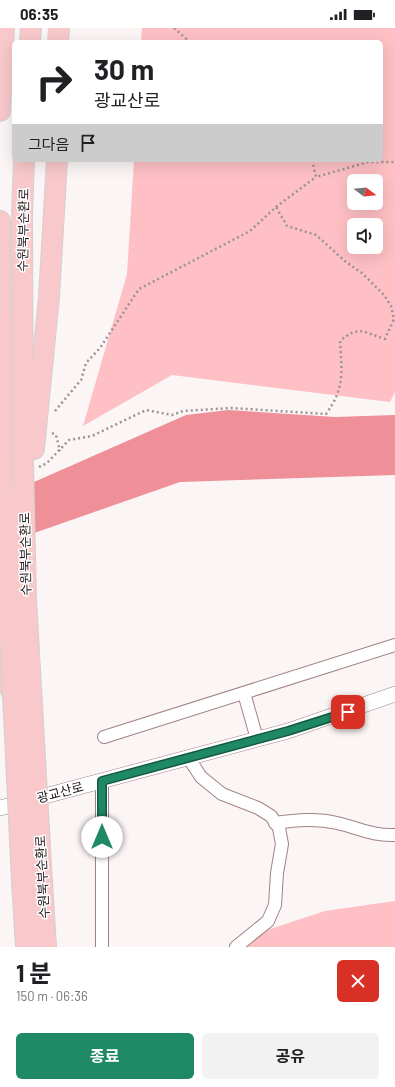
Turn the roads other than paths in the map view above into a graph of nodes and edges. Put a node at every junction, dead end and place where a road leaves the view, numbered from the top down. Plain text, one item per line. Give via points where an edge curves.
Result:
1 (4, 28) edge
2 (31, 28) edge
3 (59, 28) edge
4 (30, 40) edge
5 (58, 40) edge
6 (0, 111) edge
7 (24, 162) edge
8 (57, 162) edge
9 (0, 221) edge
10 (29, 459) junction
11 (395, 645) edge
12 (0, 663) edge
13 (244, 693) junction
14 (13, 694) junction
15 (395, 694) edge
16 (104, 737) dead end
17 (257, 739) junction
18 (188, 757) junction
19 (102, 781) junction
20 (0, 808) edge
21 (275, 823) junction
22 (395, 835) edge
23 (26, 947) edge
24 (46, 947) edge
25 (102, 947) edge
26 (236, 947) edge

1 - 6 highway
2 - 4 highway
3 - 5 highway
7 - 10 highway, 수원북부순환로 via 22,214
8 - 10 highway via 50,297
9 - 14 highway, 수원북부순환로, bridge via 2,467
10 - 24 highway, 수원북부순환로, bridge via 26,599
11 - 13 street
12 - 14 highway
13 - 16 street
13 - 17 street
14 - 23 highway, 수원북부순환로, bridge
15 - 17 street, 광교산로 via 296,729
17 - 18 street, 광교산로
18 - 19 street, 광교산로
18 - 21 street via 202,777 222,794 258,808 271,816
19 - 20 street, 광교산로
19 - 25 street
21 - 22 street via 320,820 378,836
21 - 26 street via 279,828 282,844 275,906 268,921

